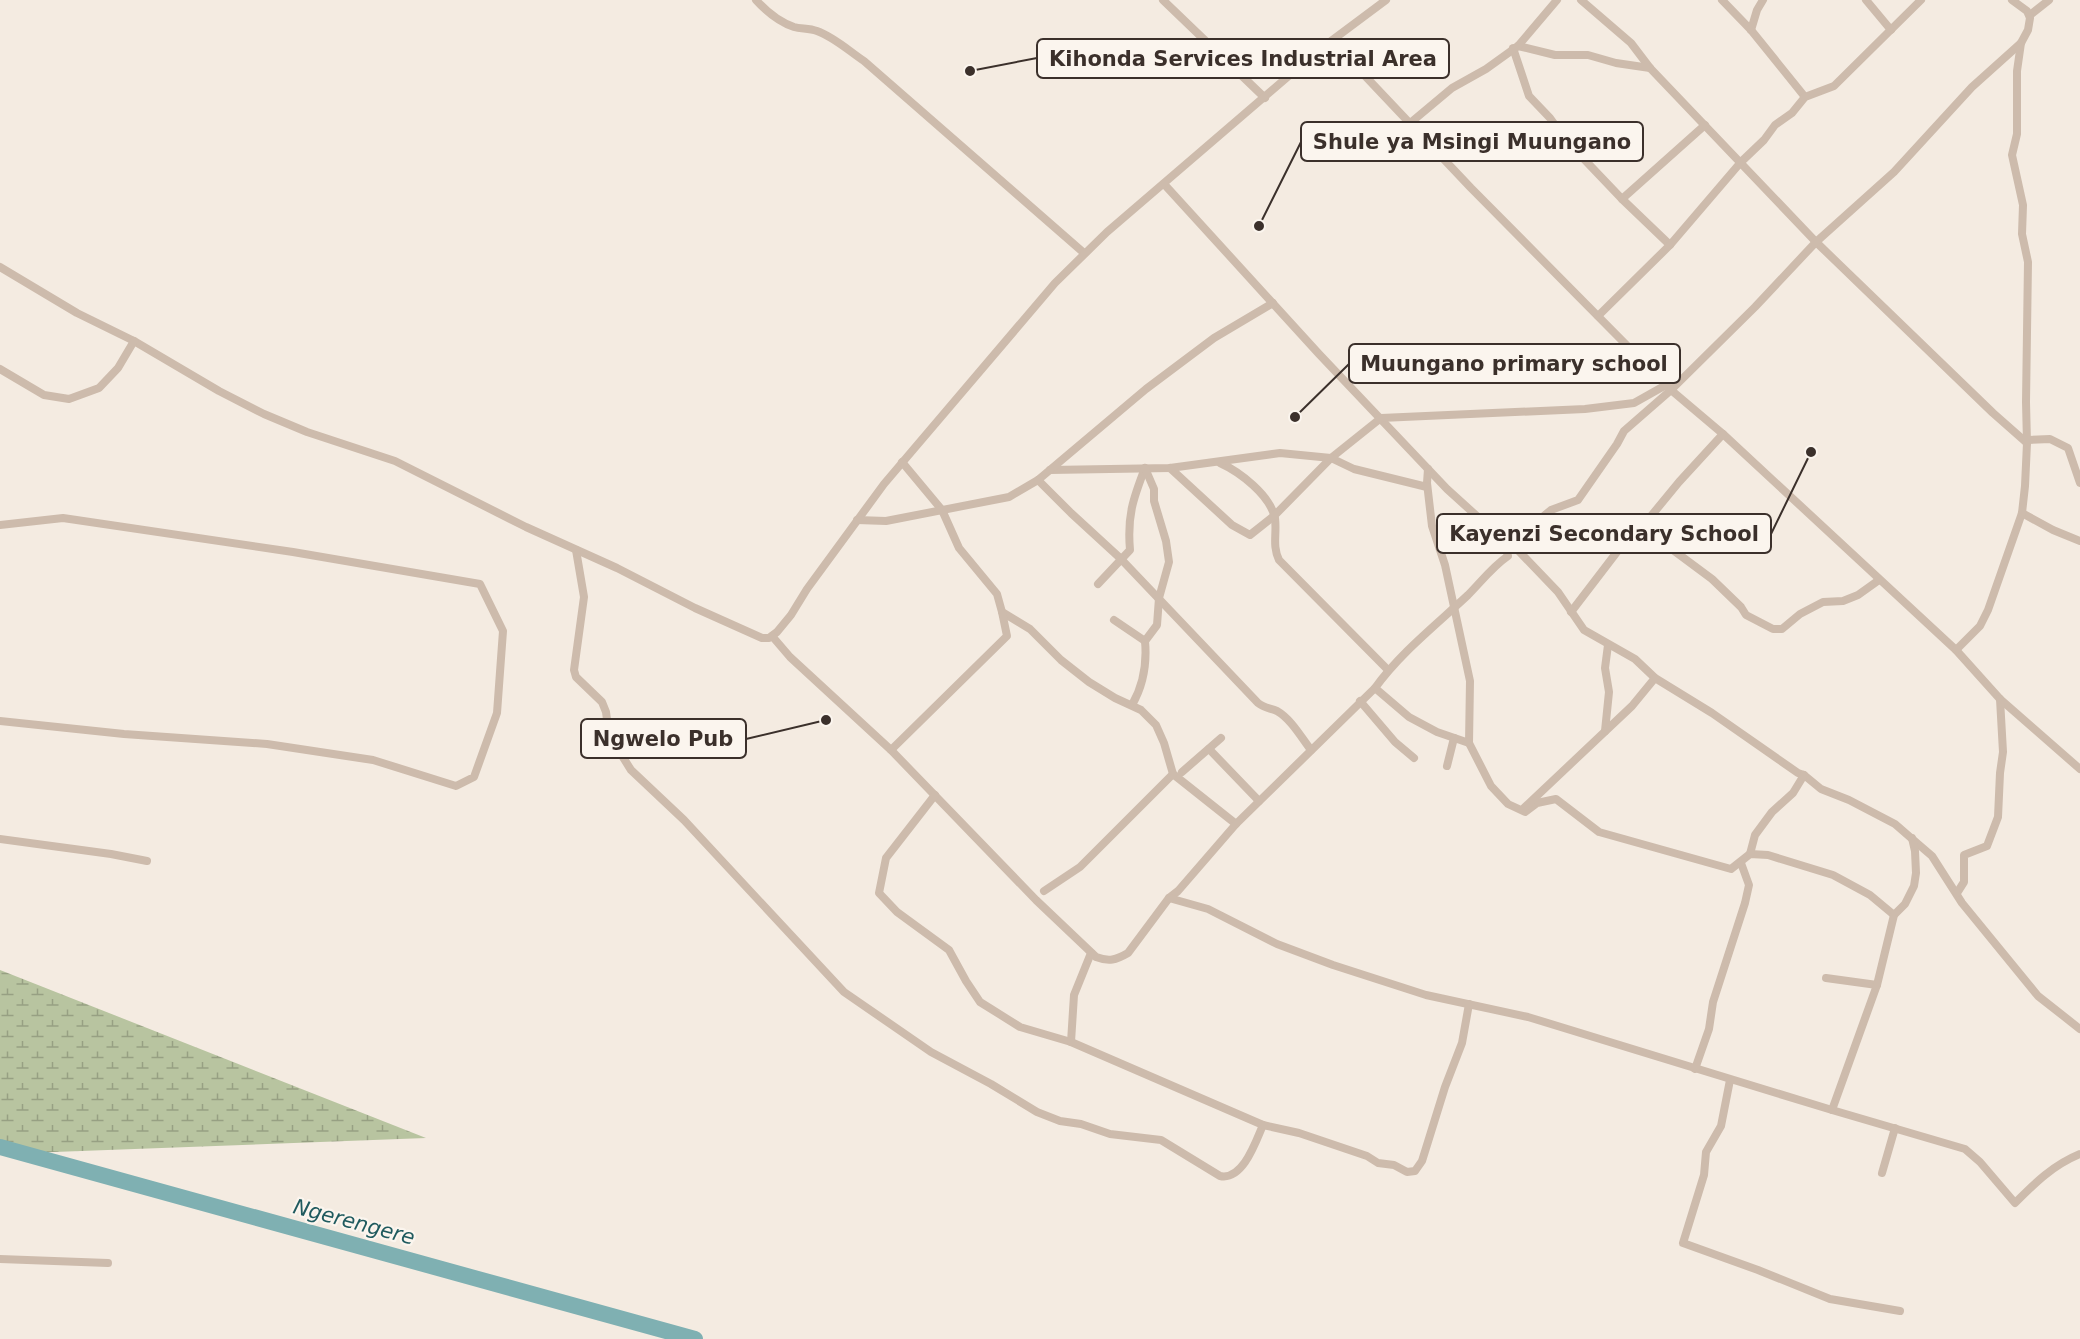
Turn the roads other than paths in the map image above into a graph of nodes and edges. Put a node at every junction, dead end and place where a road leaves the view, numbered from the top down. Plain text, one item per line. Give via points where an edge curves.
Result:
1 (756, 0) edge
2 (1162, 0) edge
3 (1386, 0) edge
4 (1557, 0) edge
5 (1581, 0) edge
6 (1722, 0) edge
7 (1763, 0) edge
8 (1866, 0) edge
9 (1921, 0) edge
10 (2012, 0) edge
11 (2049, 0) edge
12 (2030, 15) junction
13 (1751, 30) junction
14 (1891, 30) junction
15 (1332, 41) junction
16 (2021, 43) junction
17 (1516, 47) junction
18 (1650, 68) junction
19 (1805, 97) junction
20 (1265, 98) junction
21 (1408, 124) junction
22 (1705, 125) junction
23 (1741, 162) junction
24 (1164, 184) junction
25 (1622, 199) junction
26 (1816, 242) junction
27 (1670, 245) junction
28 (1084, 253) junction
29 (0, 267) edge
30 (1273, 303) junction
31 (1598, 316) junction
32 (134, 341) junction
33 (0, 369) edge
34 (1669, 388) junction
35 (1381, 418) junction
36 (1723, 434) junction
37 (2027, 443) junction
38 (1331, 458) junction
39 (902, 462) junction
40 (1219, 463) junction
41 (1145, 468) junction
42 (1170, 468) junction
43 (1428, 469) junction
44 (1050, 470) junction
45 (1038, 480) junction
46 (2080, 483) edge
47 (1427, 487) junction
48 (942, 510) junction
49 (2022, 513) junction
50 (1274, 516) junction
51 (856, 520) junction
52 (0, 525) edge
53 (1642, 527) junction
54 (2080, 541) edge
55 (1509, 545) junction
56 (576, 550) junction
57 (1122, 560) junction
58 (1880, 580) junction
59 (1098, 584) dead end
60 (1159, 598) junction
61 (1453, 608) junction
62 (1002, 612) junction
63 (1571, 612) junction
64 (1114, 620) dead end
65 (772, 636) junction
66 (1145, 641) junction
67 (1608, 645) junction
68 (1956, 650) junction
69 (1388, 670) junction
70 (1655, 678) junction
71 (1375, 688) junction
72 (2000, 699) junction
73 (1360, 701) junction
74 (1132, 705) junction
75 (0, 721) edge
76 (1605, 731) junction
77 (1221, 738) dead end
78 (1454, 738) junction
79 (1469, 743) junction
80 (1209, 748) junction
81 (891, 750) junction
82 (1311, 750) junction
83 (1414, 758) dead end
84 (1447, 766) dead end
85 (2080, 769) edge
86 (1177, 773) junction
87 (1804, 775) junction
88 (935, 795) junction
89 (1260, 801) junction
90 (1521, 810) junction
91 (1236, 824) junction
92 (1912, 838) junction
93 (0, 839) edge
94 (1750, 854) junction
95 (147, 861) dead end
96 (1740, 863) junction
97 (1044, 891) dead end
98 (1957, 892) junction
99 (1169, 898) junction
100 (1894, 915) junction
101 (1091, 952) junction
102 (1826, 978) dead end
103 (1877, 985) junction
104 (1469, 1004) junction
105 (2080, 1029) edge
106 (1071, 1042) junction
107 (1695, 1069) junction
108 (1730, 1080) junction
109 (1832, 1110) junction
110 (1263, 1125) junction
111 (1894, 1128) junction
112 (2080, 1154) edge
113 (1882, 1173) dead end
114 (0, 1259) edge
115 (108, 1263) dead end
116 (1900, 1311) dead end

1 - 28 street via 772,16 795,27 815,30 864,61
2 - 20 street
3 - 15 street
4 - 17 street
5 - 18 street via 1630,43
6 - 13 street
7 - 13 street
8 - 14 street
9 - 14 street
10 - 12 street
11 - 12 street
12 - 16 street
13 - 19 street
14 - 19 street via 1834,86
15 - 20 street
15 - 21 street
16 - 26 street via 1972,87 1894,172
16 - 37 street via 2017,134 2012,155 2023,205 2022,234 2028,262
17 - 18 street via 1555,55 1588,55
17 - 21 street via 1452,88
17 - 25 street via 1529,96
18 - 22 street
19 - 23 street
20 - 24 street
21 - 31 street
22 - 23 street
22 - 25 street
23 - 26 street
23 - 27 street
24 - 28 street
24 - 30 street
25 - 27 street
26 - 34 street via 1755,307
26 - 37 street
27 - 31 street
28 - 39 street
29 - 32 street
30 - 35 street
30 - 44 street via 1214,338
31 - 34 street
32 - 33 street via 118,368 99,387 69,399 44,395
32 - 56 street via 264,414 395,461
34 - 35 street via 1634,403 1585,409
34 - 36 street
34 - 55 street via 1624,431 1578,500 1551,510
35 - 38 street
35 - 43 street
36 - 53 street
36 - 58 street
37 - 46 street via 2050,439 2065,446
37 - 49 street
38 - 40 street via 1280,453
38 - 47 street via 1361,471
38 - 50 street
39 - 48 street
39 - 51 street
40 - 42 street
40 - 50 street via 1245,478 1262,495
41 - 42 street
41 - 44 street
41 - 57 street via 1132,502 1130,550
41 - 60 street via 1154,489 1169,562
42 - 50 street via 1232,525 1250,535
43 - 47 street
43 - 55 street
44 - 45 street
45 - 48 street via 1009,497
45 - 57 street
47 - 61 street via 1432,526
48 - 51 street via 886,521
48 - 62 street via 959,548 997,594
49 - 54 street
49 - 68 street via 1988,610 1980,626
50 - 69 street via 1274,550 1279,560
51 - 65 street via 791,615
52 - 75 street via 63,518 480,584 503,631 497,713 474,777 456,786 373,760 279,746
53 - 58 street via 1712,579 1746,615 1773,629 1782,629 1823,602 1858,595
53 - 63 street via 1633,531
55 - 61 street via 1508,556
55 - 63 street via 1558,592
56 - 65 street via 731,625 762,638
56 - 110 street via 584,597 574,670 576,677 602,702 609,735 617,749 631,770 684,820 844,992 931,1052 1038,1112 1110,1134 1161,1140 1220,1176 1231,1175 1243,1165
57 - 59 street
57 - 60 street
58 - 68 street
60 - 66 street via 1157,625
60 - 82 street via 1258,703 1288,721
61 - 69 street
61 - 79 street via 1470,681
62 - 74 street via 1030,629 1089,682
62 - 81 street via 1007,636
63 - 67 street via 1584,630
64 - 66 street
65 - 81 street
66 - 74 street via 1147,658
67 - 70 street via 1635,659
67 - 76 street
68 - 72 street
69 - 71 street
70 - 76 street
70 - 87 street
71 - 73 street
71 - 78 street via 1409,717
72 - 85 street
72 - 98 street via 2003,752 1998,817 1987,846 1964,855 1964,882
73 - 82 street
73 - 83 street
74 - 86 street via 1156,725
76 - 90 street
77 - 80 street
78 - 79 street
78 - 84 street
79 - 90 street via 1491,786 1508,804
80 - 86 street
80 - 89 street
81 - 88 street
82 - 89 street
86 - 91 street
86 - 97 street via 1080,867
87 - 92 street via 1821,789 1895,824
87 - 94 street via 1755,835
88 - 101 street
88 - 106 street via 886,858 879,893 897,912 950,950 980,1002 1020,1028
89 - 91 street
90 - 96 street via 1525,812 1556,799 1599,832 1731,869
91 - 99 street
92 - 98 street via 1932,856
92 - 100 street via 1914,886
93 - 95 street
94 - 96 street
94 - 100 street via 1768,855 1833,875
96 - 107 street via 1749,885 1746,903
98 - 105 street via 2038,996
99 - 101 street via 1120,958 1107,961
99 - 104 street via 1208,909 1276,944 1333,965 1426,995
100 - 103 street
101 - 106 street via 1074,995
102 - 103 street
103 - 109 street
104 - 107 street via 1528,1017
104 - 110 street via 1462,1043 1422,1161 1415,1171 1407,1172 1299,1133
106 - 110 street
107 - 108 street
108 - 109 street
108 - 116 street via 1721,1126 1706,1152 1704,1175 1683,1243 1830,1299
109 - 111 street
111 - 112 street via 1965,1149 2015,1203 2044,1175
111 - 113 street
114 - 115 street

